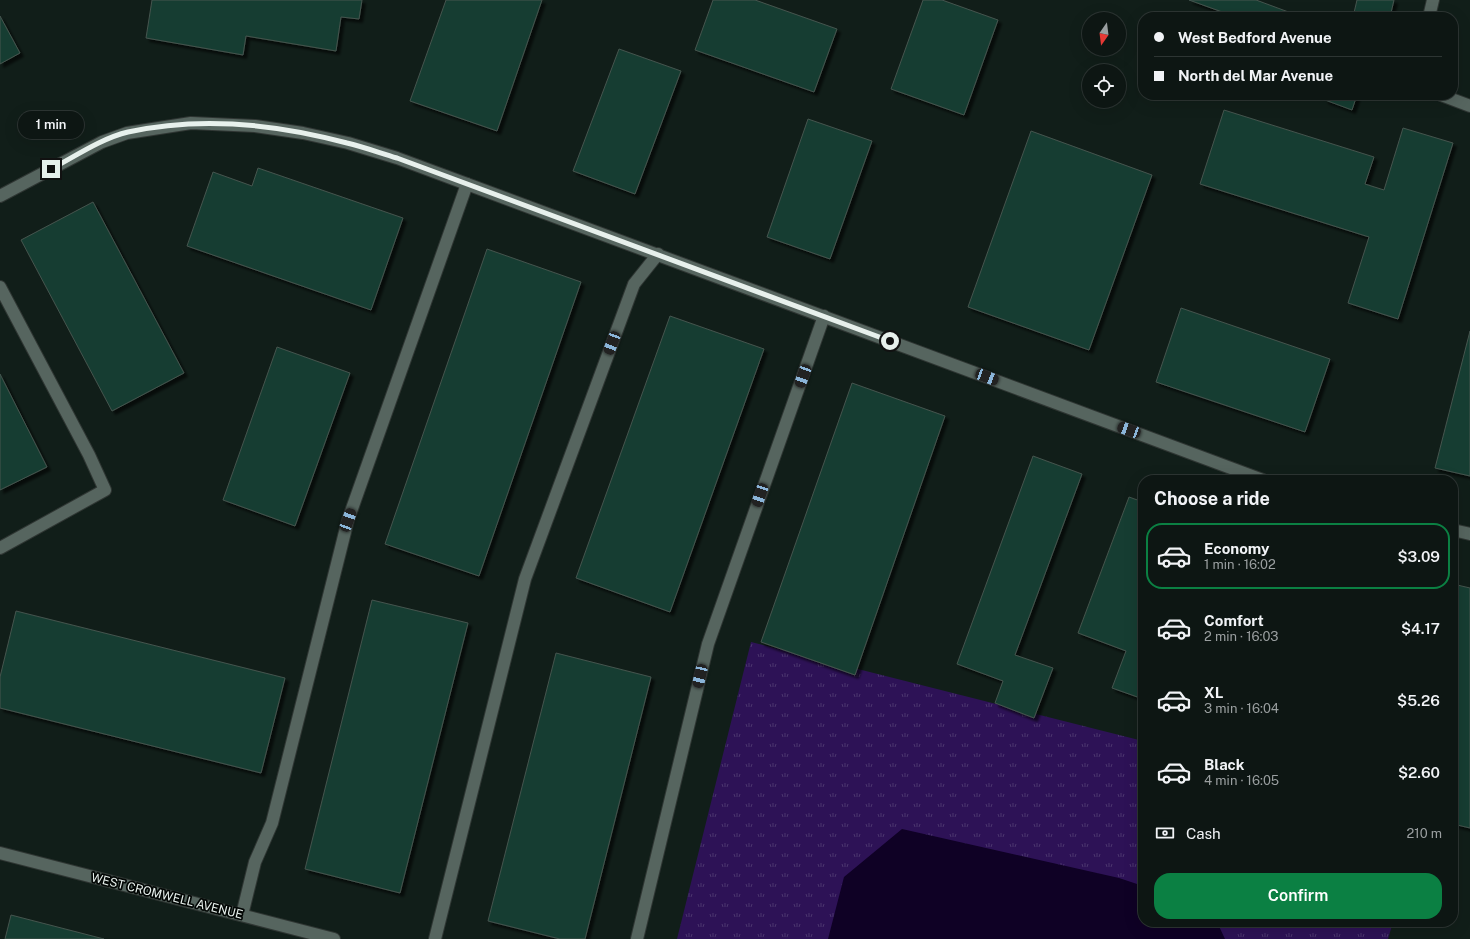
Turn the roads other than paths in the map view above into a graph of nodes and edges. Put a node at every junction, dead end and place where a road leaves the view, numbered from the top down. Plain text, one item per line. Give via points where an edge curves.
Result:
1 (1433, 0) edge
2 (1430, 12) edge
3 (1454, 100) edge
4 (1470, 106) edge
5 (467, 184) junction
6 (0, 196) edge
7 (658, 254) junction
8 (0, 287) edge
9 (824, 316) junction
10 (1250, 475) edge
11 (1458, 531) edge
12 (1470, 534) edge
13 (0, 548) edge
14 (0, 853) edge
15 (242, 915) junction
16 (334, 939) edge
17 (435, 939) edge
18 (637, 939) edge

1 - 2 street
3 - 4 street
5 - 6 street via 397,158 303,133 255,126 191,123 127,133 102,142
5 - 7 street
5 - 15 street via 348,520 272,823 255,862
7 - 9 street
7 - 17 street via 634,284 525,579
8 - 13 street via 105,490
9 - 10 street
9 - 18 street via 708,644
11 - 12 street
14 - 15 street, WEST CROMWELL AVENUE
15 - 16 street, WEST CROMWELL AVENUE

